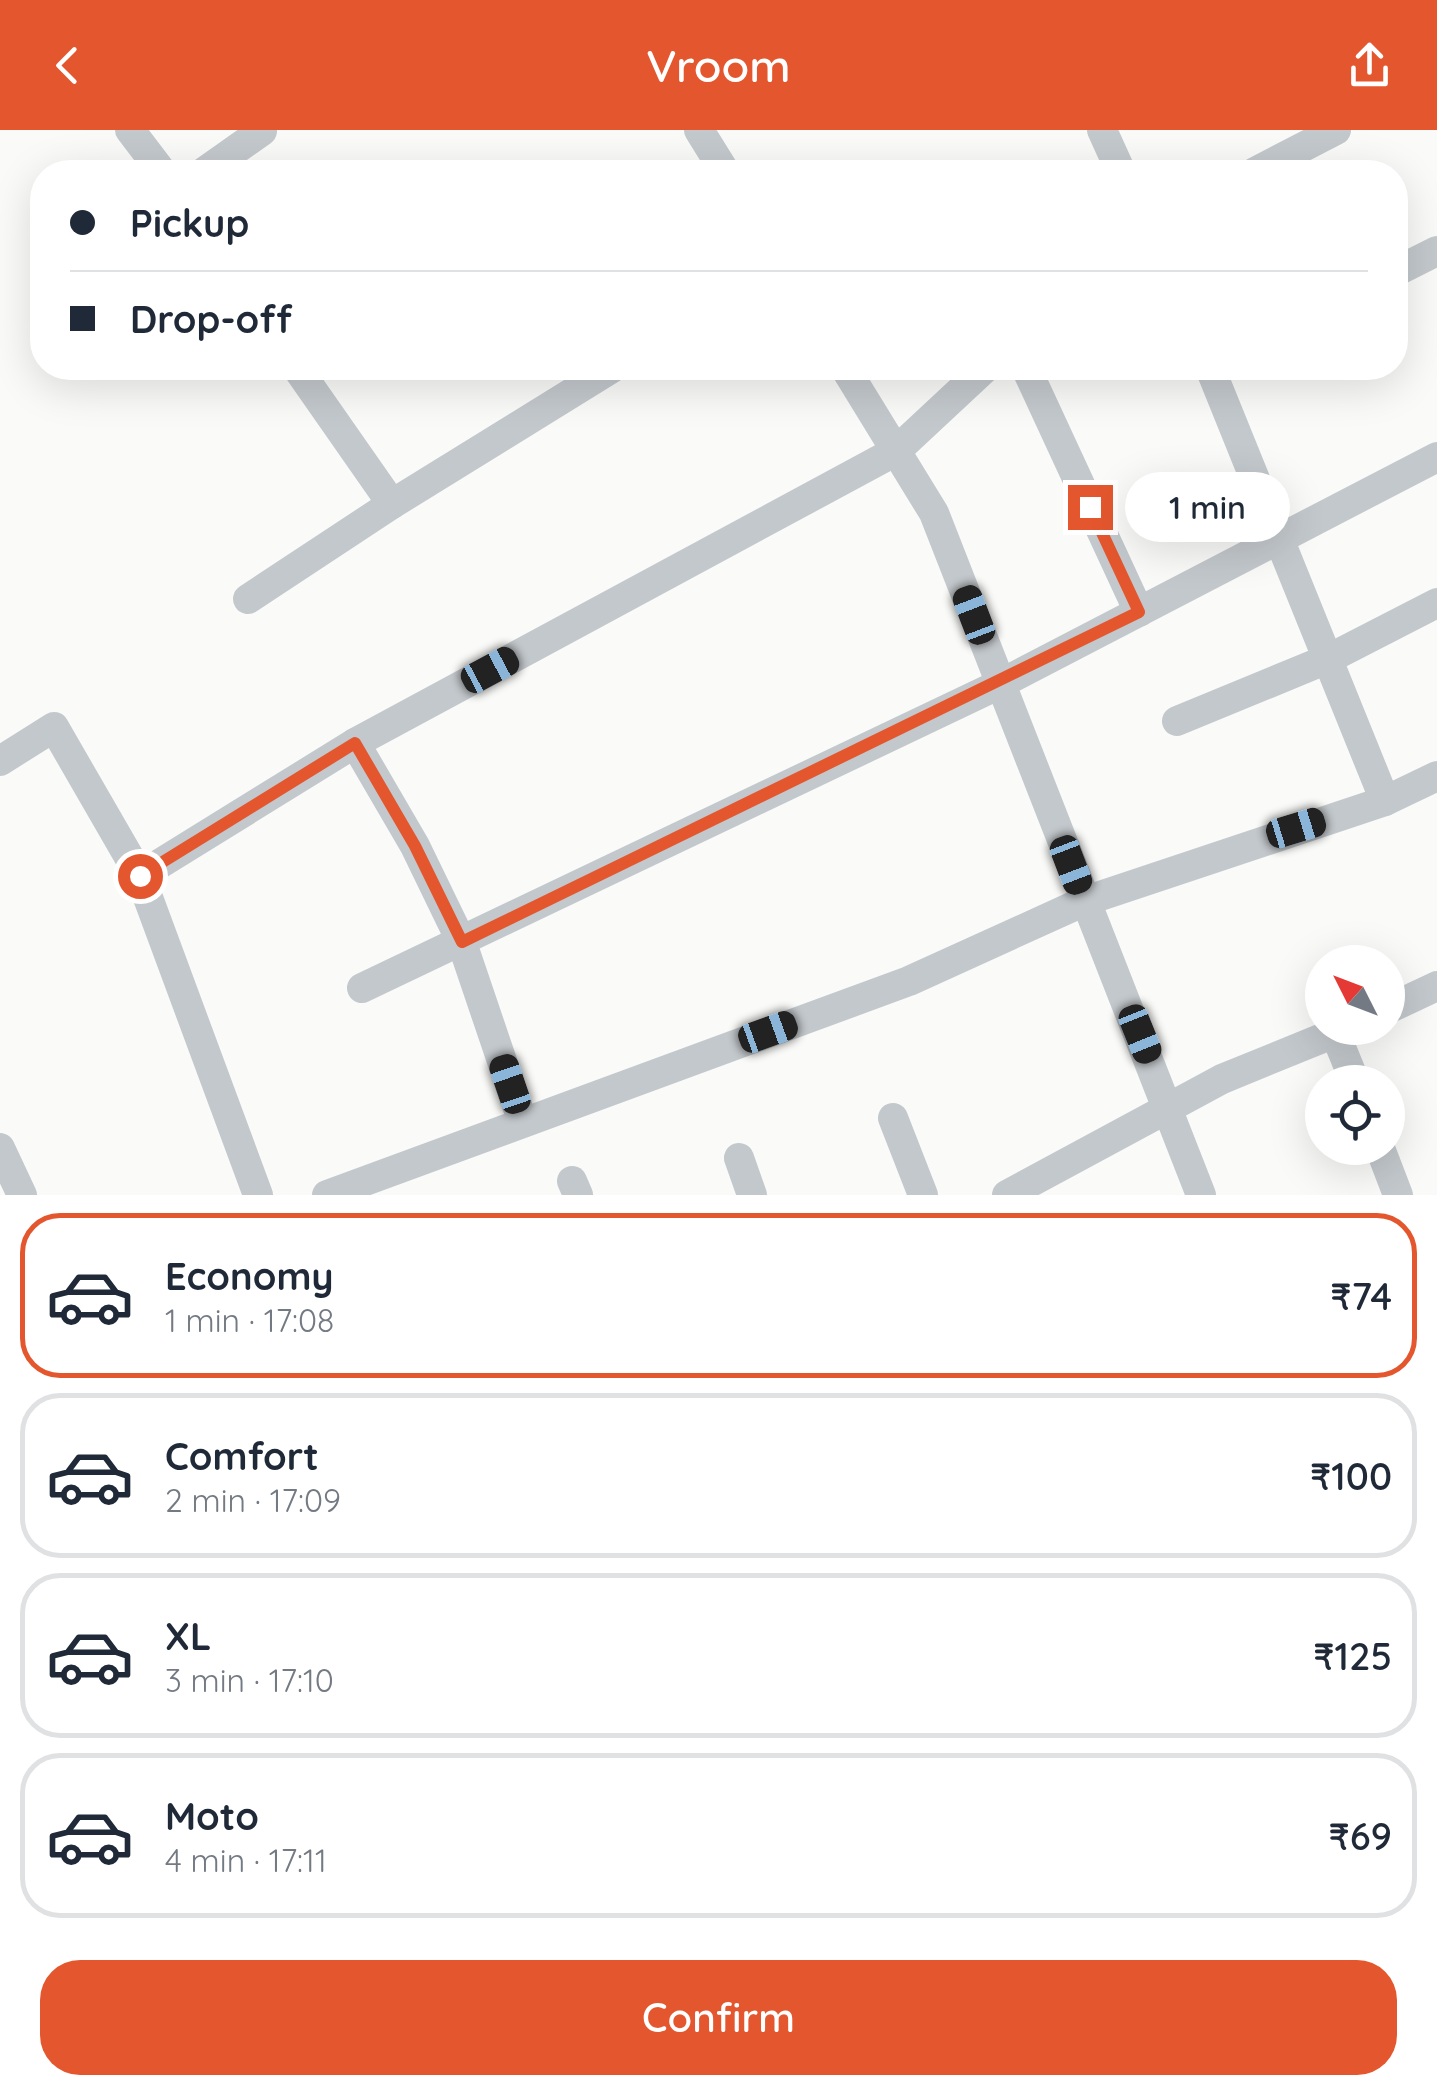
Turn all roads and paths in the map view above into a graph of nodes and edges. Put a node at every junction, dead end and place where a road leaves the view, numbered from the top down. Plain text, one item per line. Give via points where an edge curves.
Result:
1 (130, 130) edge
2 (699, 130) edge
3 (1102, 130) edge
4 (1336, 130) edge
5 (262, 131) edge
6 (153, 160) edge
7 (221, 160) edge
8 (718, 160) edge
9 (1116, 160) edge
10 (1278, 160) edge
11 (1437, 251) edge
12 (1408, 266) edge
13 (306, 380) edge
14 (593, 380) edge
15 (852, 380) edge
16 (972, 380) edge
17 (1032, 380) edge
18 (1215, 380) edge
19 (896, 451) junction
20 (1437, 458) edge
21 (392, 504) junction
22 (1277, 541) junction
23 (248, 599) dead end
24 (1437, 604) edge
25 (1139, 612) junction
26 (1330, 658) junction
27 (1000, 684) junction
28 (1177, 720) dead end
29 (355, 743) junction
30 (0, 761) edge
31 (1437, 776) edge
32 (1385, 800) junction
33 (140, 876) junction
34 (1085, 901) junction
35 (462, 942) junction
36 (1437, 986) edge
37 (362, 988) dead end
38 (1405, 1001) edge
39 (1307, 1045) edge
40 (1169, 1106) junction
41 (893, 1118) dead end
42 (522, 1120) junction
43 (0, 1148) edge
44 (739, 1158) dead end
45 (1387, 1165) edge
46 (1013, 1194) edge
47 (22, 1195) edge
48 (258, 1195) edge
49 (328, 1195) edge
50 (752, 1195) edge
51 (922, 1195) edge
52 (1200, 1195) edge
53 (1398, 1195) edge

1 - 6 street
2 - 8 street
3 - 9 street
4 - 10 street
5 - 7 street
11 - 12 street
13 - 21 street
14 - 21 street
15 - 19 street
16 - 19 street
17 - 25 street
18 - 22 street
19 - 27 street via 934,512
19 - 29 street
20 - 22 street
21 - 23 street
22 - 25 street
22 - 26 street
24 - 26 street
25 - 27 street
26 - 28 street
26 - 32 street
27 - 34 street
27 - 35 street
29 - 33 street
29 - 35 street
30 - 33 street via 54,727
31 - 32 street
32 - 34 street
33 - 48 street
34 - 40 street
34 - 42 street via 909,981
35 - 37 street
35 - 42 street
36 - 38 street
39 - 40 street
40 - 46 street
40 - 52 street
41 - 51 street
42 - 49 street
43 - 47 street
44 - 50 street
45 - 53 street

